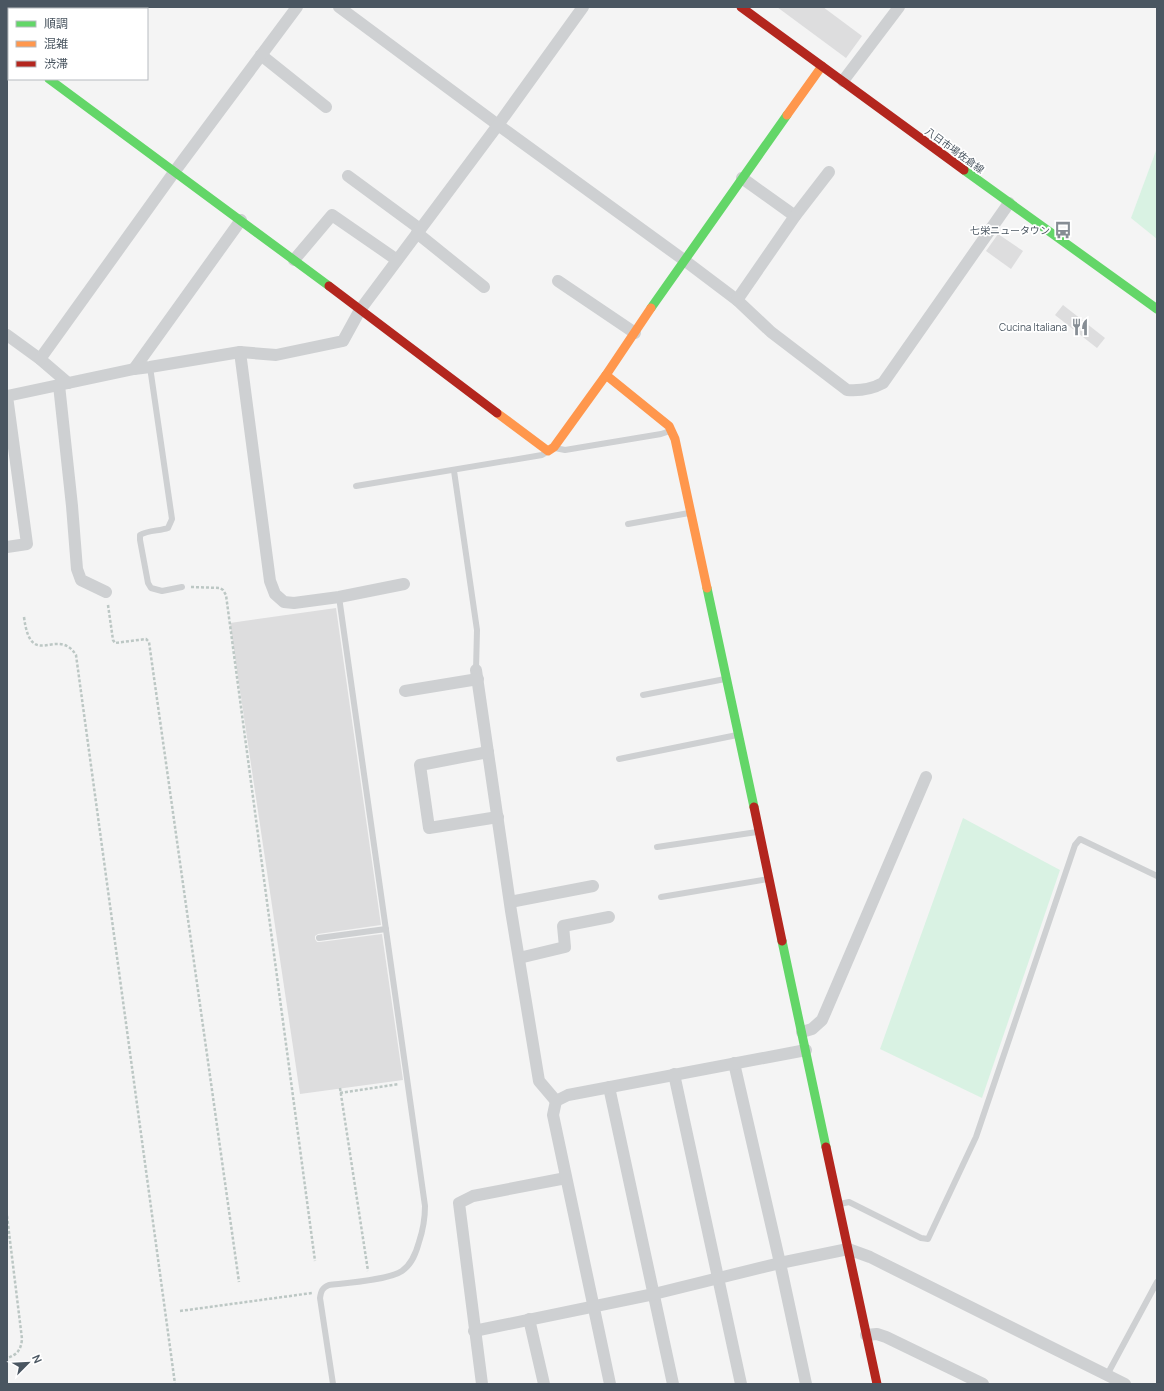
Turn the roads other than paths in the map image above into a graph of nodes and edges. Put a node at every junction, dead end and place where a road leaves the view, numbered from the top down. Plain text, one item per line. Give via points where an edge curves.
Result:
1 (297, 7) edge
2 (339, 7) edge
3 (583, 7) edge
4 (741, 7) edge
5 (899, 7) edge
6 (261, 55) junction
7 (822, 66) junction
8 (50, 80) edge
9 (843, 81) junction
10 (326, 107) dead end
11 (498, 125) junction
12 (174, 171) junction
13 (829, 172) dead end
14 (348, 176) dead end
15 (742, 178) junction
16 (1008, 203) junction
17 (794, 216) junction
18 (241, 220) junction
19 (418, 231) junction
20 (294, 260) junction
21 (397, 260) junction
22 (684, 260) junction
23 (558, 281) dead end
24 (484, 287) dead end
25 (737, 300) junction
26 (1157, 309) edge
27 (360, 310) junction
28 (634, 333) junction
29 (7, 335) edge
30 (240, 352) junction
31 (40, 359) junction
32 (150, 367) junction
33 (134, 369) junction
34 (606, 375) junction
35 (63, 384) junction
36 (671, 430) junction
37 (551, 449) junction
38 (454, 470) junction
39 (356, 486) dead end
40 (691, 513) junction
41 (628, 524) dead end
42 (7, 547) edge
43 (404, 584) dead end
44 (182, 587) road end
45 (106, 592) road end
46 (339, 597) junction
47 (477, 675) junction
48 (726, 679) junction
49 (405, 691) dead end
50 (643, 695) dead end
51 (738, 735) junction
52 (488, 752) junction
53 (619, 760) dead end
54 (926, 777) dead end
55 (498, 817) junction
56 (759, 831) junction
57 (657, 847) dead end
58 (1157, 876) edge
59 (769, 879) junction
60 (594, 886) dead end
61 (661, 897) dead end
62 (510, 902) junction
63 (609, 917) dead end
64 (386, 929) junction
65 (319, 938) dead end
66 (519, 958) junction
67 (802, 1032) junction
68 (806, 1050) junction
69 (734, 1063) junction
70 (674, 1074) junction
71 (609, 1087) junction
72 (556, 1101) junction
73 (566, 1178) junction
74 (838, 1204) junction
75 (848, 1249) junction
76 (780, 1263) junction
77 (717, 1279) junction
78 (1157, 1282) edge
79 (654, 1294) junction
80 (592, 1306) junction
81 (529, 1319) junction
82 (474, 1331) junction
83 (866, 1335) junction
84 (1105, 1379) edge
85 (333, 1384) edge
86 (482, 1384) edge
87 (544, 1384) edge
88 (610, 1384) edge
89 (673, 1384) edge
90 (741, 1384) edge
91 (806, 1384) edge
92 (877, 1384) edge
93 (983, 1384) edge
94 (1125, 1384) edge

1 - 6 street
2 - 11 street
3 - 11 street
4 - 7 street, 八日市場佐倉線
5 - 9 street
6 - 10 street
6 - 12 street
7 - 9 street, 八日市場佐倉線
7 - 15 street
8 - 12 street
9 - 16 street, 八日市場佐倉線
11 - 19 street
11 - 22 street
12 - 18 street
12 - 31 street
13 - 17 street
14 - 19 street
15 - 17 street
15 - 22 street
16 - 25 street via 884,383 876,387 857,391 847,390 771,332
16 - 26 street, 八日市場佐倉線
17 - 25 street
18 - 20 street
18 - 33 street
19 - 21 street
19 - 24 street
20 - 21 street via 332,215
20 - 27 street
21 - 27 street
22 - 25 street
22 - 28 street
23 - 28 street
27 - 30 street via 343,341 276,355
27 - 37 street
28 - 34 street
29 - 31 street
30 - 32 street
30 - 46 street via 270,581 274,594 284,602 294,603
31 - 35 street
32 - 33 street
32 - 44 lane via 172,519 168,528 144,533 140,535 140,540 151,588 162,591
33 - 35 street
34 - 36 street
34 - 37 street
35 - 42 street via 7,396 27,544
35 - 45 street via 77,569 82,580
36 - 37 lane via 661,434 565,450
36 - 40 street
37 - 38 lane via 542,455
38 - 39 lane
38 - 47 lane via 477,630
40 - 41 lane
40 - 48 street
43 - 46 street
46 - 64 lane
47 - 49 street
47 - 52 street
48 - 50 lane
48 - 51 street
51 - 53 lane
51 - 56 street
52 - 55 street
52 - 55 street via 420,765 428,820 430,828
54 - 67 street via 822,1020
55 - 62 street
56 - 57 lane
56 - 59 street
58 - 74 lane via 1080,839 1075,845 976,1137 928,1239 921,1238 849,1202
59 - 61 lane
59 - 67 street
60 - 62 street
62 - 66 street
63 - 66 street via 563,926 565,947
64 - 65 lane
64 - 85 lane via 425,1206 423,1230 415,1256 402,1271 391,1276 323,1288 320,1298
66 - 72 street via 539,1081
67 - 68 street
68 - 69 street
68 - 74 street
69 - 70 street
69 - 76 street
70 - 71 street
70 - 77 street
71 - 72 street via 568,1095
71 - 79 street
72 - 73 street via 553,1115
73 - 80 street
73 - 82 street via 473,1196 459,1203
74 - 75 street
75 - 76 street
75 - 83 street
75 - 84 street via 877,1260
76 - 77 street
76 - 91 street
77 - 79 street
77 - 90 street
78 - 84 lane
79 - 80 street
79 - 89 street
80 - 81 street
80 - 88 street
81 - 82 street
81 - 87 street
82 - 86 street
83 - 92 street
83 - 93 street via 877,1334 886,1337
84 - 94 street

